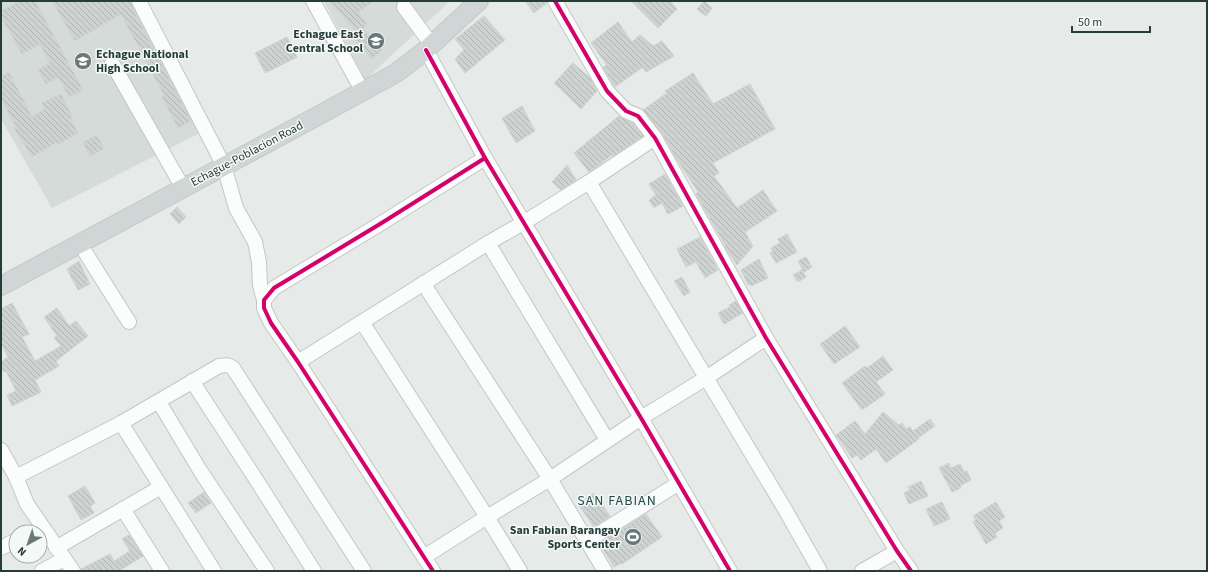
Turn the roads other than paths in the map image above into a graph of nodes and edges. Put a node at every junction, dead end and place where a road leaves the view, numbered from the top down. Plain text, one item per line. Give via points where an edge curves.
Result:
1 (139, 1) edge
2 (313, 1) edge
3 (479, 1) edge
4 (555, 1) edge
5 (404, 8) dead end
6 (429, 48) junction
7 (112, 63) dead end
8 (363, 92) junction
9 (655, 138) junction
10 (485, 158) junction
11 (224, 166) junction
12 (589, 182) junction
13 (184, 188) junction
14 (524, 223) junction
15 (80, 244) junction
16 (488, 244) junction
17 (423, 283) junction
18 (1, 286) edge
19 (264, 300) junction
20 (129, 322) dead end
21 (362, 322) junction
22 (766, 338) junction
23 (298, 362) junction
24 (706, 378) junction
25 (192, 381) junction
26 (159, 402) junction
27 (641, 418) junction
28 (121, 423) junction
29 (608, 440) junction
30 (1, 450) edge
31 (4, 465) edge
32 (16, 477) junction
33 (550, 479) junction
34 (679, 483) junction
35 (162, 487) junction
36 (123, 509) junction
37 (487, 517) junction
38 (35, 524) edge
39 (48, 541) edge
40 (587, 541) junction
41 (897, 551) junction
42 (60, 554) junction
43 (424, 557) junction
44 (42, 571) edge
45 (72, 571) edge
46 (162, 571) edge
47 (214, 571) edge
48 (266, 571) edge
49 (314, 571) edge
50 (364, 571) edge
51 (433, 571) edge
52 (520, 571) edge
53 (605, 571) edge
54 (730, 571) edge
55 (820, 571) edge
56 (862, 571) edge
57 (911, 571) edge

1 - 11 street
2 - 8 street
3 - 6 main road, Echague-Poblacion Road
4 - 9 street via 607,91 626,111 638,116
5 - 6 street
6 - 8 main road, Echague-Poblacion Road via 396,73
6 - 10 street
7 - 13 street
8 - 11 main road, Echague-Poblacion Road
9 - 12 street
9 - 22 street
10 - 14 street
10 - 19 street via 274,288
11 - 13 main road, Echague-Poblacion Road
11 - 19 street via 236,208 255,242
12 - 14 street
12 - 24 street
13 - 15 main road, Echague-Poblacion Road
14 - 16 street
14 - 27 street
15 - 18 main road, Echague-Poblacion Road
15 - 20 street
16 - 17 street
16 - 29 street
17 - 21 street
17 - 33 street
19 - 23 street via 264,308 270,323
21 - 23 street
21 - 37 street
22 - 24 street
22 - 41 street
23 - 43 street
24 - 27 street
24 - 55 street
25 - 26 street
25 - 49 street
25 - 50 street via 219,366 233,368
26 - 28 street
26 - 48 street
27 - 29 street
27 - 34 street
28 - 32 street
28 - 35 street
29 - 33 street
30 - 31 street
31 - 32 street
32 - 38 street
33 - 37 street
33 - 40 street
34 - 40 street
34 - 54 street
35 - 36 street
35 - 47 street
36 - 42 street
36 - 46 street
37 - 43 street
37 - 52 street
39 - 42 street
40 - 53 street
41 - 56 street
41 - 57 street
42 - 44 street
42 - 45 street
43 - 51 street

